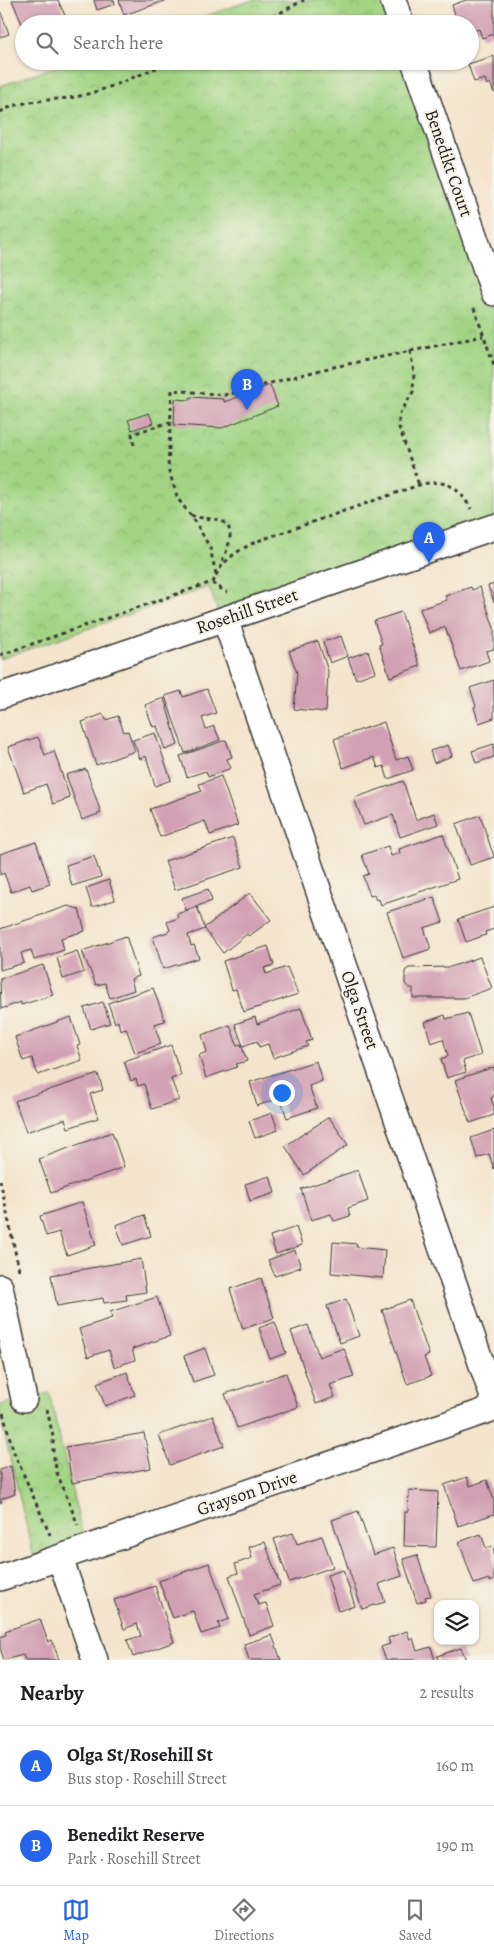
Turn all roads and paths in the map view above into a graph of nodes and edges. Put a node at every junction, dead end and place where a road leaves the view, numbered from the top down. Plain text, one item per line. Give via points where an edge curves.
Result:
1 (304, 0) edge
2 (393, 0) edge
3 (276, 15) edge
4 (398, 15) edge
5 (149, 70) edge
6 (417, 70) edge
7 (0, 112) edge
8 (494, 293) edge
9 (483, 336) dead end
10 (410, 351) junction
11 (170, 422) junction
12 (134, 445) dead end
13 (419, 485) junction
14 (479, 507) dead end
15 (471, 510) junction
16 (462, 513) dead end
17 (188, 514) junction
18 (494, 527) edge
19 (220, 566) junction
20 (214, 567) junction
21 (216, 574) junction
22 (213, 583) junction
23 (230, 592) dead end
24 (225, 619) junction
25 (0, 655) edge
26 (0, 696) edge
27 (0, 1287) edge
28 (494, 1400) edge
29 (13, 1403) joint
30 (494, 1408) edge
31 (55, 1547) junction
32 (0, 1578) edge
33 (95, 1660) edge

1 - 3 path
2 - 4 street
5 - 7 path via 91,93 22,104
6 - 8 street, Benedikt Court
9 - 10 path
10 - 11 path via 225,395 172,390
10 - 13 path via 413,392 399,415 399,427
11 - 12 path via 132,434
11 - 17 path via 168,468 178,499
13 - 15 path via 445,483 460,494
13 - 19 path via 268,537 240,550
14 - 15 path
15 - 16 path
17 - 19 path via 219,520 227,526 231,535
17 - 20 path via 206,540
18 - 24 street, Rosehill Street
19 - 20 path
19 - 21 path
20 - 21 path
21 - 22 path
22 - 23 path via 222,591
22 - 25 path
24 - 26 street, Rosehill Street
24 - 28 street, Olga Street
27 - 29 street
29 - 31 path via 13,1450
30 - 31 street, Grayson Drive
31 - 32 street, Grayson Drive
31 - 33 street

